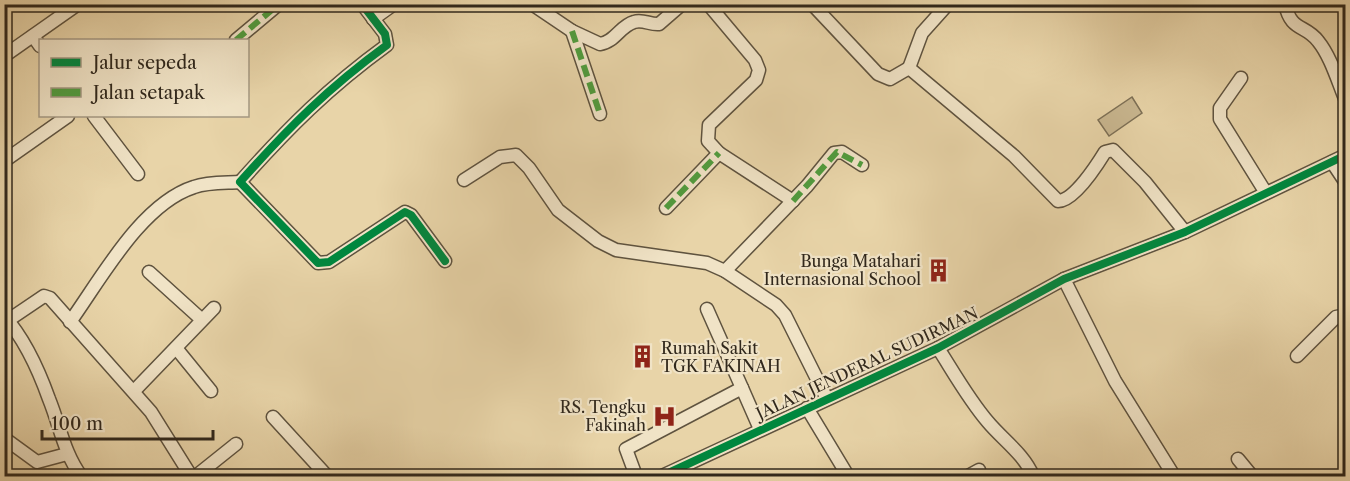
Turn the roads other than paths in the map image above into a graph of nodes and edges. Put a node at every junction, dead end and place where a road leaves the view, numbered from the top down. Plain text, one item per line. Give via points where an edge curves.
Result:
1 (78, 4) edge
2 (279, 4) edge
3 (362, 4) edge
4 (394, 4) edge
5 (532, 4) edge
6 (682, 4) edge
7 (708, 4) edge
8 (812, 4) edge
9 (948, 4) edge
10 (1285, 4) edge
11 (373, 19) junction
12 (572, 31) junction
13 (33, 36) junction
14 (237, 39) edge
15 (39, 45) edge
16 (4, 56) edge
17 (909, 68) junction
18 (1241, 78) dead end
19 (1346, 101) edge
20 (600, 114) dead end
21 (67, 117) edge
22 (95, 117) edge
23 (719, 153) junction
24 (1346, 155) edge
25 (4, 161) edge
26 (1332, 162) junction
27 (862, 165) dead end
28 (138, 174) dead end
29 (464, 180) dead end
30 (240, 182) junction
31 (1346, 183) edge
32 (1266, 193) junction
33 (793, 201) junction
34 (666, 208) dead end
35 (1185, 231) junction
36 (445, 261) dead end
37 (725, 271) junction
38 (149, 272) dead end
39 (1064, 279) junction
40 (214, 308) dead end
41 (708, 309) dead end
42 (1346, 315) edge
43 (201, 319) junction
44 (6, 320) edge
45 (70, 322) junction
46 (176, 348) junction
47 (938, 348) junction
48 (1297, 356) dead end
49 (742, 388) junction
50 (134, 391) junction
51 (211, 391) dead end
52 (827, 399) junction
53 (807, 408) junction
54 (273, 417) dead end
55 (760, 429) junction
56 (4, 438) edge
57 (236, 444) dead end
58 (67, 454) junction
59 (1238, 459) dead end
60 (81, 477) edge
61 (191, 477) edge
62 (196, 477) edge
63 (327, 477) edge
64 (636, 477) edge
65 (662, 477) edge
66 (848, 477) edge
67 (1033, 477) edge
68 (1174, 477) edge
69 (1252, 477) edge

1 - 13 street
2 - 14 street
3 - 11 street
4 - 11 street
5 - 12 street
6 - 12 street via 659,24 631,23 603,44
7 - 23 street via 759,70 756,80 709,125 708,141
8 - 17 street via 881,76 895,77
9 - 17 street via 922,33
10 - 19 street via 1292,22 1314,36 1322,47
11 - 30 street via 387,38 387,45 315,102
12 - 20 street
13 - 15 street
13 - 16 street
17 - 35 street via 1014,156 1058,201 1065,200 1105,152 1113,150
18 - 32 street via 1220,108 1220,119
21 - 25 street
22 - 28 street
23 - 33 street
23 - 34 street
24 - 26 street, JALAN JENDERAL SUDIRMAN
26 - 31 street
26 - 32 street, JALAN JENDERAL SUDIRMAN
27 - 33 street via 837,152
29 - 37 street via 500,157 516,154 558,210 598,241 616,250 707,263
30 - 36 street via 318,263 329,262 405,212
30 - 45 street via 193,187 142,222
32 - 35 street, JALAN JENDERAL SUDIRMAN
33 - 37 street
35 - 39 street, JALAN JENDERAL SUDIRMAN
37 - 52 street via 781,310
38 - 43 street
39 - 47 street, JALAN JENDERAL SUDIRMAN
39 - 68 street via 1115,381
40 - 43 street
41 - 49 street
42 - 48 street via 1336,317
43 - 46 street
44 - 45 street via 47,296
44 - 58 street via 24,345 49,398
45 - 50 street
46 - 50 street
46 - 51 street
47 - 52 street, JALAN JENDERAL SUDIRMAN
47 - 67 street via 987,422 1024,460
49 - 55 street
49 - 64 street via 626,449
50 - 61 street
52 - 53 street, JALAN JENDERAL SUDIRMAN
53 - 55 street, JALAN JENDERAL SUDIRMAN
53 - 66 street
54 - 63 street
55 - 65 street, JALAN JENDERAL SUDIRMAN
56 - 58 street via 37,462
57 - 62 street
58 - 60 street
59 - 69 street

